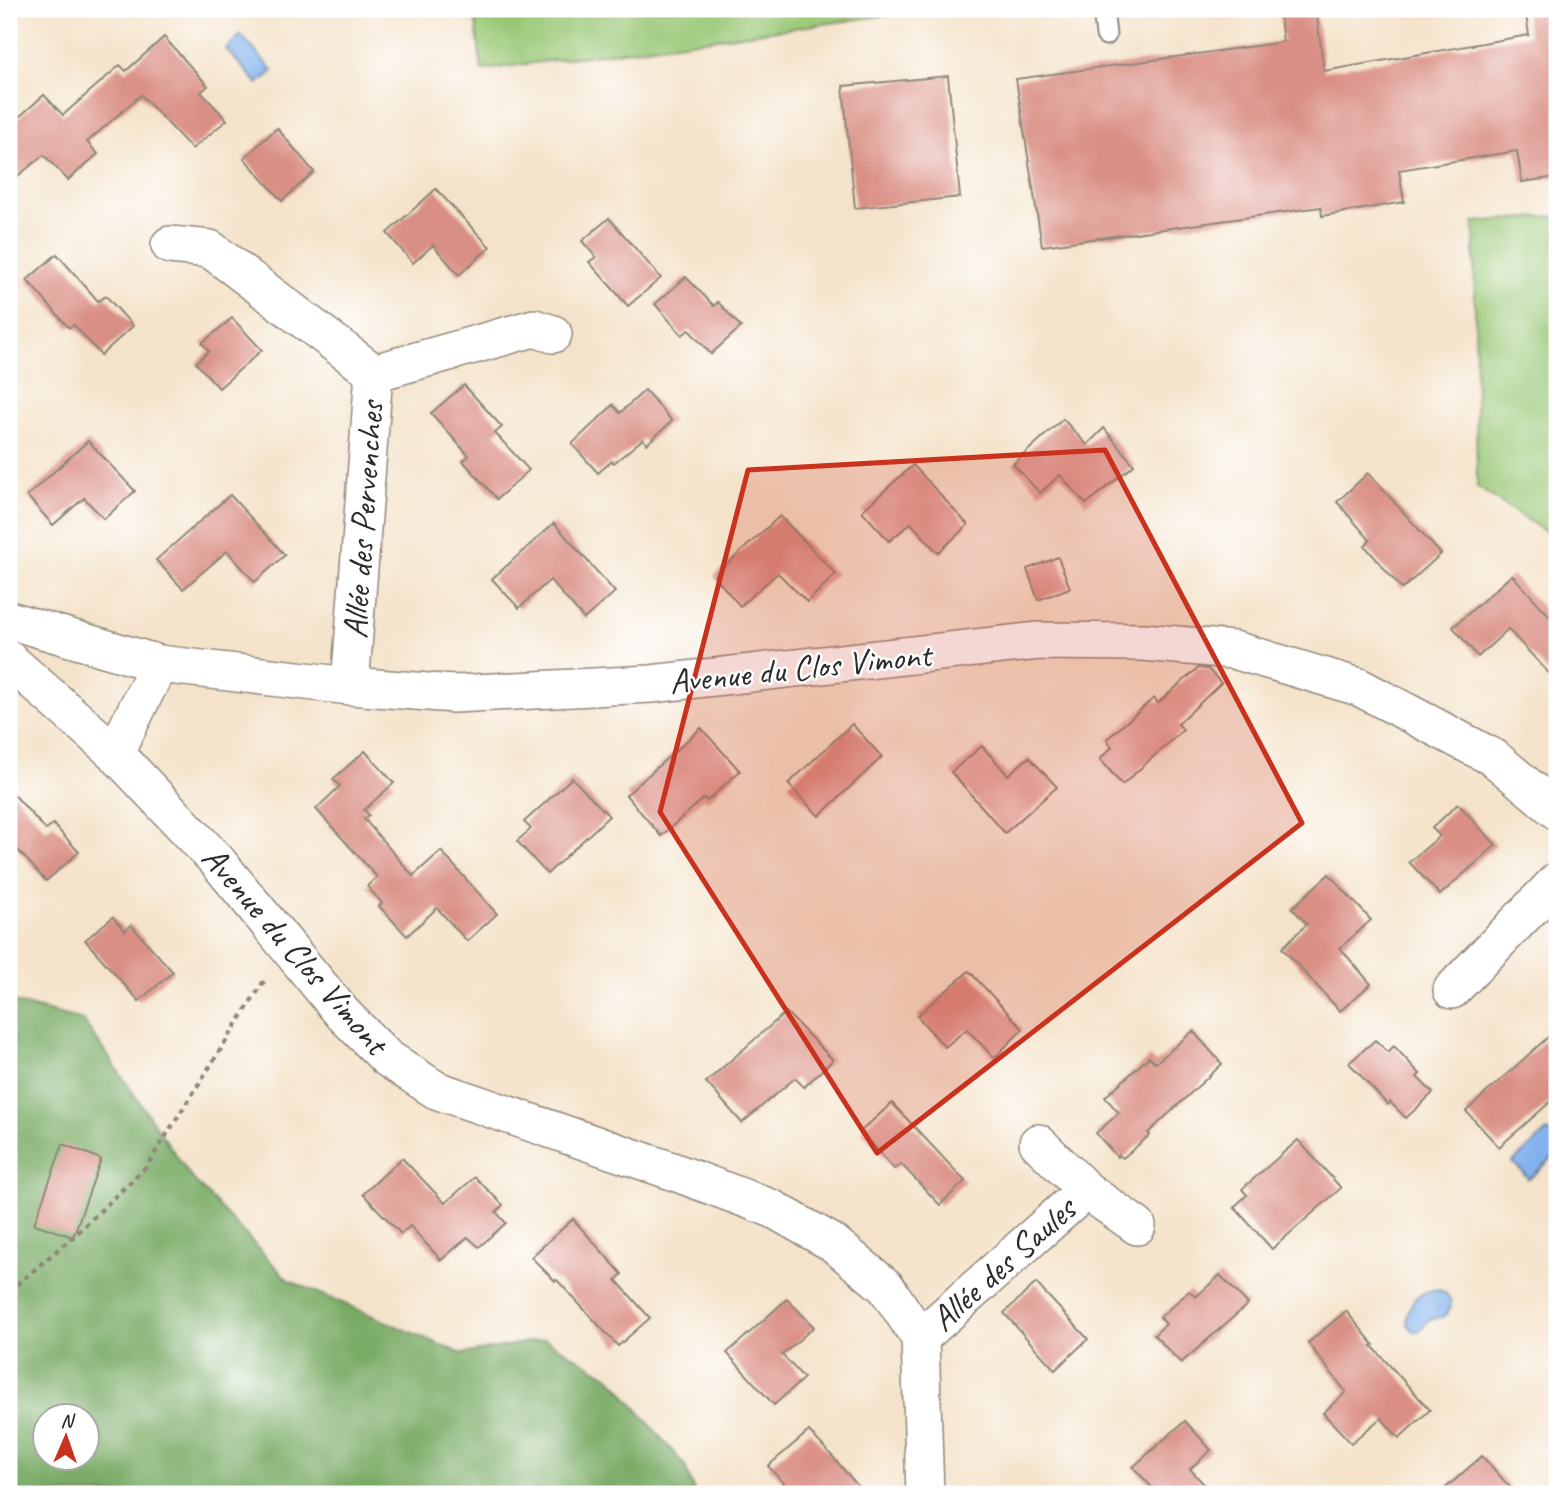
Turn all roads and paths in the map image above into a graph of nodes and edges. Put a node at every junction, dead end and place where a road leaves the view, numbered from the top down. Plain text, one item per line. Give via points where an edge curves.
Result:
1 (1103, 9) edge
2 (1106, 35) dead end
3 (170, 245) dead end
4 (554, 334) dead end
5 (374, 373) junction
6 (9, 620) edge
7 (9, 660) edge
8 (159, 664) junction
9 (350, 686) junction
10 (115, 753) junction
11 (1557, 811) edge
12 (1557, 881) edge
13 (287, 945) junction
14 (1451, 990) dead end
15 (1038, 1143) dead end
16 (1086, 1191) junction
17 (1137, 1226) dead end
18 (9, 1291) edge
19 (920, 1338) junction
20 (925, 1494) edge

1 - 2 lane
3 - 5 street via 210,249
4 - 5 street, Allée des Pervenches via 534,328
5 - 9 street, Allée des Pervenches
6 - 8 street, Avenue du Clos Vimont
7 - 10 street, Avenue du Clos Vimont
8 - 9 street, Avenue du Clos Vimont
8 - 10 street
9 - 11 street, Avenue du Clos Vimont via 454,695 651,684 1039,641 1143,642 1234,650 1359,687 1494,758
10 - 13 street, Avenue du Clos Vimont via 218,862
12 - 14 street
13 - 18 path via 146,1167
13 - 19 street, Avenue du Clos Vimont via 343,1014 387,1058 436,1090 773,1209 833,1243 886,1287
15 - 16 street, Allée des Saules
16 - 17 street, Allée des Saules
16 - 19 street, Allée des Saules
19 - 20 street

